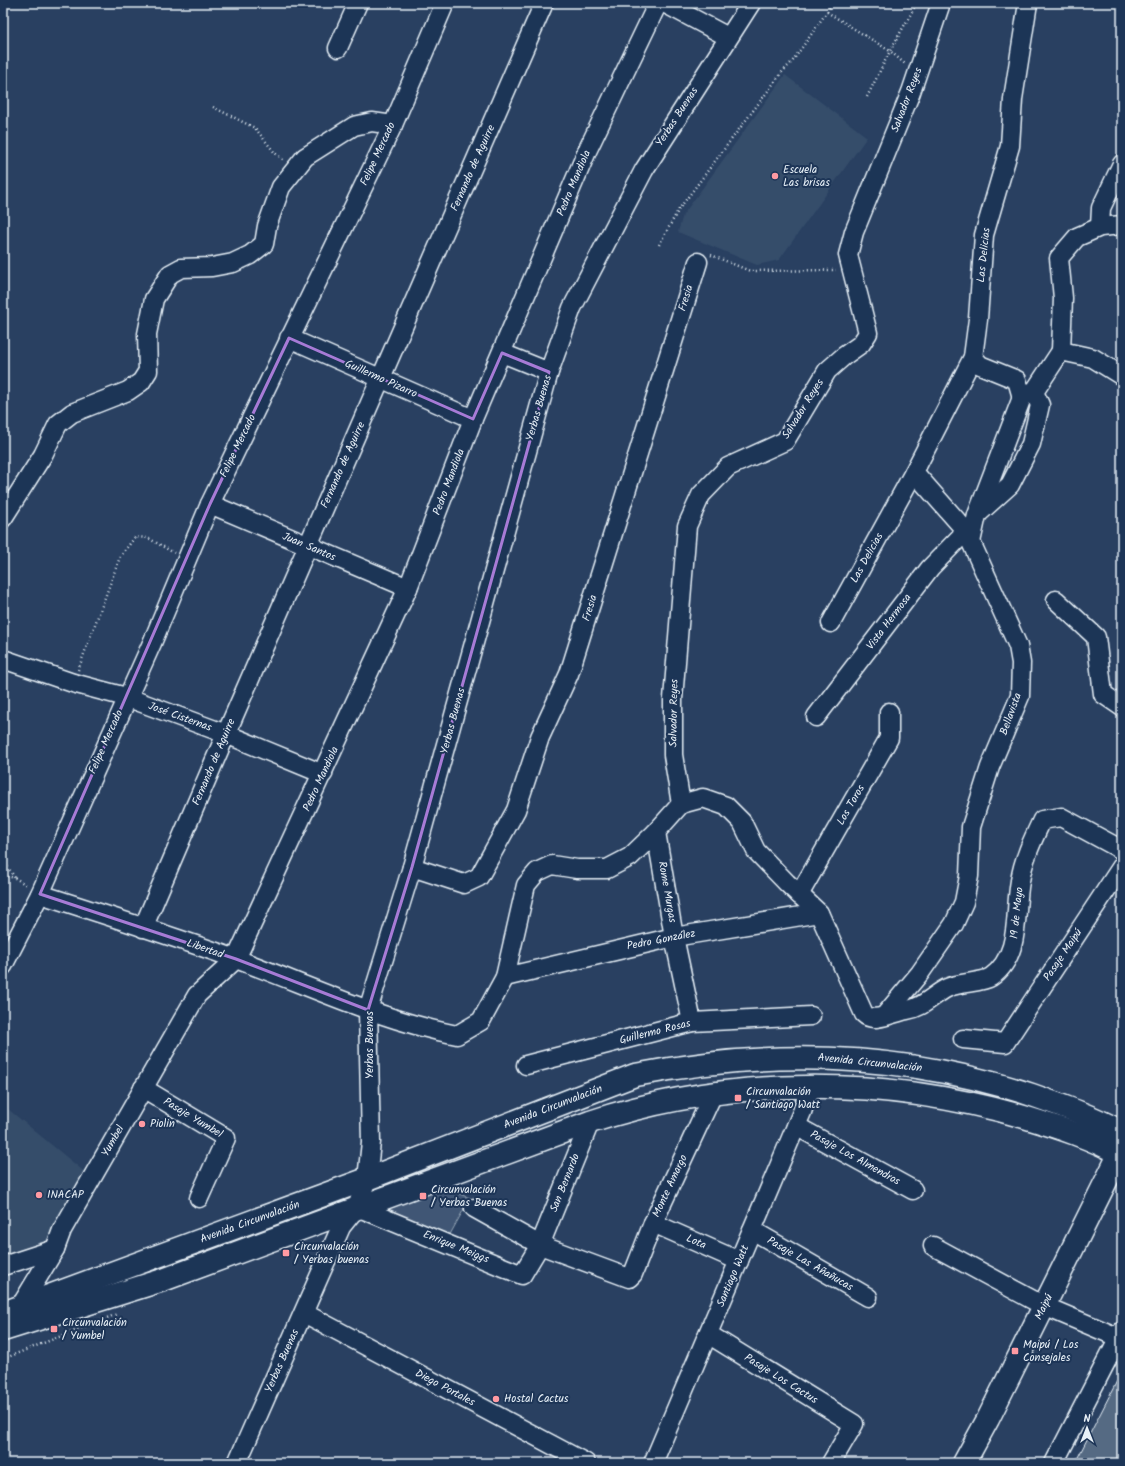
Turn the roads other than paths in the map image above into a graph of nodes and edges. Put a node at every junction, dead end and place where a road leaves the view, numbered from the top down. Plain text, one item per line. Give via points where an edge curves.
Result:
1 (358, 3) edge
2 (445, 3) edge
3 (544, 3) edge
4 (658, 3) edge
5 (664, 3) edge
6 (751, 3) edge
7 (941, 3) edge
8 (1028, 3) edge
9 (728, 37) junction
10 (338, 48) dead end
11 (392, 125) junction
12 (1122, 164) edge
13 (1122, 225) edge
14 (1100, 227) junction
15 (698, 262) road end
16 (289, 338) junction
17 (1061, 351) junction
18 (502, 353) junction
19 (973, 357) junction
20 (549, 372) junction
21 (1122, 376) edge
22 (381, 380) junction
23 (1032, 389) junction
24 (473, 419) junction
25 (914, 472) junction
26 (210, 504) junction
27 (977, 515) junction
28 (3, 518) edge
29 (968, 536) junction
30 (308, 547) junction
31 (408, 588) junction
32 (1056, 600) dead end
33 (831, 623) dead end
34 (3, 659) edge
35 (126, 697) junction
36 (1122, 707) edge
37 (889, 712) dead end
38 (816, 717) dead end
39 (226, 734) junction
40 (323, 774) junction
41 (681, 804) junction
42 (656, 832) junction
43 (1122, 850) edge
44 (1122, 866) edge
45 (412, 867) junction
46 (40, 894) junction
47 (799, 895) junction
48 (819, 913) junction
49 (143, 928) junction
50 (674, 937) junction
51 (236, 959) junction
52 (3, 966) edge
53 (505, 977) junction
54 (368, 1010) junction
55 (885, 1015) junction
56 (811, 1016) dead end
57 (692, 1022) junction
58 (963, 1039) dead end
59 (829, 1058) junction
60 (526, 1065) dead end
61 (810, 1087) junction
62 (143, 1088) junction
63 (713, 1094) junction
64 (590, 1122) junction
65 (796, 1126) junction
66 (1122, 1132) edge
67 (1121, 1153) edge
68 (366, 1179) junction
69 (913, 1190) dead end
70 (199, 1198) dead end
71 (357, 1207) junction
72 (474, 1208) dead end
73 (653, 1223) junction
74 (752, 1230) junction
75 (540, 1245) junction
76 (933, 1246) dead end
77 (55, 1249) junction
78 (739, 1261) junction
79 (3, 1266) edge
80 (868, 1297) dead end
81 (1044, 1306) junction
82 (304, 1313) junction
83 (7, 1323) edge
84 (708, 1334) junction
85 (1121, 1336) edge
86 (237, 1463) edge
87 (586, 1463) edge
88 (653, 1463) edge
89 (831, 1463) edge
90 (964, 1463) edge
91 (1054, 1463) edge

1 - 10 street
2 - 11 street, Felipe Mercado
3 - 22 street, Fernando de Aguirre
4 - 18 street, Pedro Mandiola via 588,149
5 - 9 street
6 - 9 street, Yerbas Buenas
7 - 41 street, Salvador Reyes via 917,74 854,232 848,255 868,333 861,344 827,371 784,441 728,468 701,495 687,526 672,699 672,755
8 - 19 street, Las Delicias via 1013,99 1010,146 984,236
9 - 20 street, Yerbas Buenas via 644,170 572,308
11 - 16 street, Felipe Mercado
11 - 28 street via 372,122 354,126 305,157 282,187 267,226 264,244 250,256 212,267 181,268 170,274 154,299 147,334 148,370 141,382 128,391 72,413 58,424 43,455
12 - 14 street via 1101,208
13 - 14 street
14 - 17 street via 1076,237 1059,258 1063,298
15 - 45 street, Fresia via 569,674 540,737 516,810 479,876 464,884
16 - 22 street, Guillermo Pizarro
16 - 26 street, Felipe Mercado
17 - 21 street via 1093,358
17 - 23 street
18 - 20 street
18 - 24 street, Pedro Mandiola
19 - 23 street via 980,365 1018,380
19 - 25 street, Las Delicias
20 - 45 street, Yerbas Buenas
22 - 24 street, Guillermo Pizarro
22 - 30 street, Fernando de Aguirre
23 - 27 street via 1020,400
23 - 27 street via 1040,405 1031,444 1010,485
24 - 31 street, Pedro Mandiola
25 - 29 street
25 - 33 street, Las Delicias
26 - 30 street, Juan Santos
26 - 35 street, Felipe Mercado via 152,643
27 - 29 street
29 - 38 street, Vista Hermosa via 930,568
29 - 55 street, Bellavista via 1018,646 1021,663 1020,696 990,767 971,827 969,876 964,902 954,924 920,973
30 - 31 street, Juan Santos
30 - 39 street, Fernando de Aguirre
31 - 40 street, Pedro Mandiola
32 - 36 street via 1096,637 1103,694
34 - 35 street, José Cisternas via 73,683
35 - 39 street, José Cisternas
35 - 46 street, Felipe Mercado
37 - 47 street, Los Toros via 889,738
39 - 40 street, José Cisternas
39 - 49 street, Fernando de Aguirre
40 - 51 street, Pedro Mandiola
41 - 42 street
41 - 47 street via 703,798 726,806 742,822 756,851
42 - 50 street, Rome Murgas
42 - 53 street via 630,857 607,869 577,869 552,865 537,872 526,885
43 - 55 street, 19 de Mayo via 1061,817 1042,820 1033,838 1020,879 1014,946 1003,963 990,977 947,988 916,1009
44 - 58 street, Pasaje Maipú via 1005,1043
45 - 54 street, Yerbas Buenas
46 - 49 street, Libertad
46 - 52 street, Felipe Mercado
47 - 48 street
48 - 50 street, Pedro González
48 - 55 street via 864,1014 874,1019
49 - 51 street, Libertad
50 - 53 street, Pedro González
50 - 57 street, Rome Murgas
51 - 54 street, Libertad
51 - 62 street, Yumbel via 197,995
53 - 54 street via 481,1021 457,1034 426,1029
54 - 68 street, Yerbas Buenas via 371,1142
56 - 57 street, Guillermo Rosas
57 - 60 street, Guillermo Rosas
59 - 61 main road
59 - 66 main road, Avenida Circunvalación via 904,1065 977,1079 1048,1101
59 - 68 main road, Avenida Circunvalación via 731,1060 635,1075
61 - 63 main road, Avenida Circunvalación
61 - 65 street, Santiago Watt
61 - 67 main road, Avenida Circunvalación via 883,1090 976,1105 1066,1131
62 - 70 street, Pasaje Yumbel via 226,1138
62 - 77 street, Yumbel via 62,1230
63 - 64 main road, Avenida Circunvalación via 650,1104
63 - 73 street, Monte Amargo
64 - 71 main road, Avenida Circunvalación
64 - 75 street, San Bernardo
65 - 69 street, Pasaje Los Almendros
65 - 74 street, Santiago Watt
67 - 81 main road, Maipú
68 - 71 street, Yerbas Buenas
68 - 83 main road, Avenida Circunvalación
71 - 75 street, Enrique Meiggs via 522,1275
71 - 82 street, Yerbas Buenas via 341,1227
71 - 83 main road, Avenida Circunvalación via 163,1280
72 - 75 street
73 - 75 street, Monte Amargo via 633,1274 629,1278
73 - 78 street, Lota
74 - 78 street, Santiago Watt
74 - 80 street, Pasaje Las Añañucas
76 - 81 street
77 - 79 street
77 - 83 street, Yumbel
78 - 84 street, Santiago Watt
81 - 85 street
81 - 90 main road, Maipú
82 - 86 street, Yerbas Buenas
82 - 87 street, Diego Portales
84 - 88 street, Santiago Watt
84 - 89 street, Pasaje Los Cactus via 854,1424
85 - 91 street

